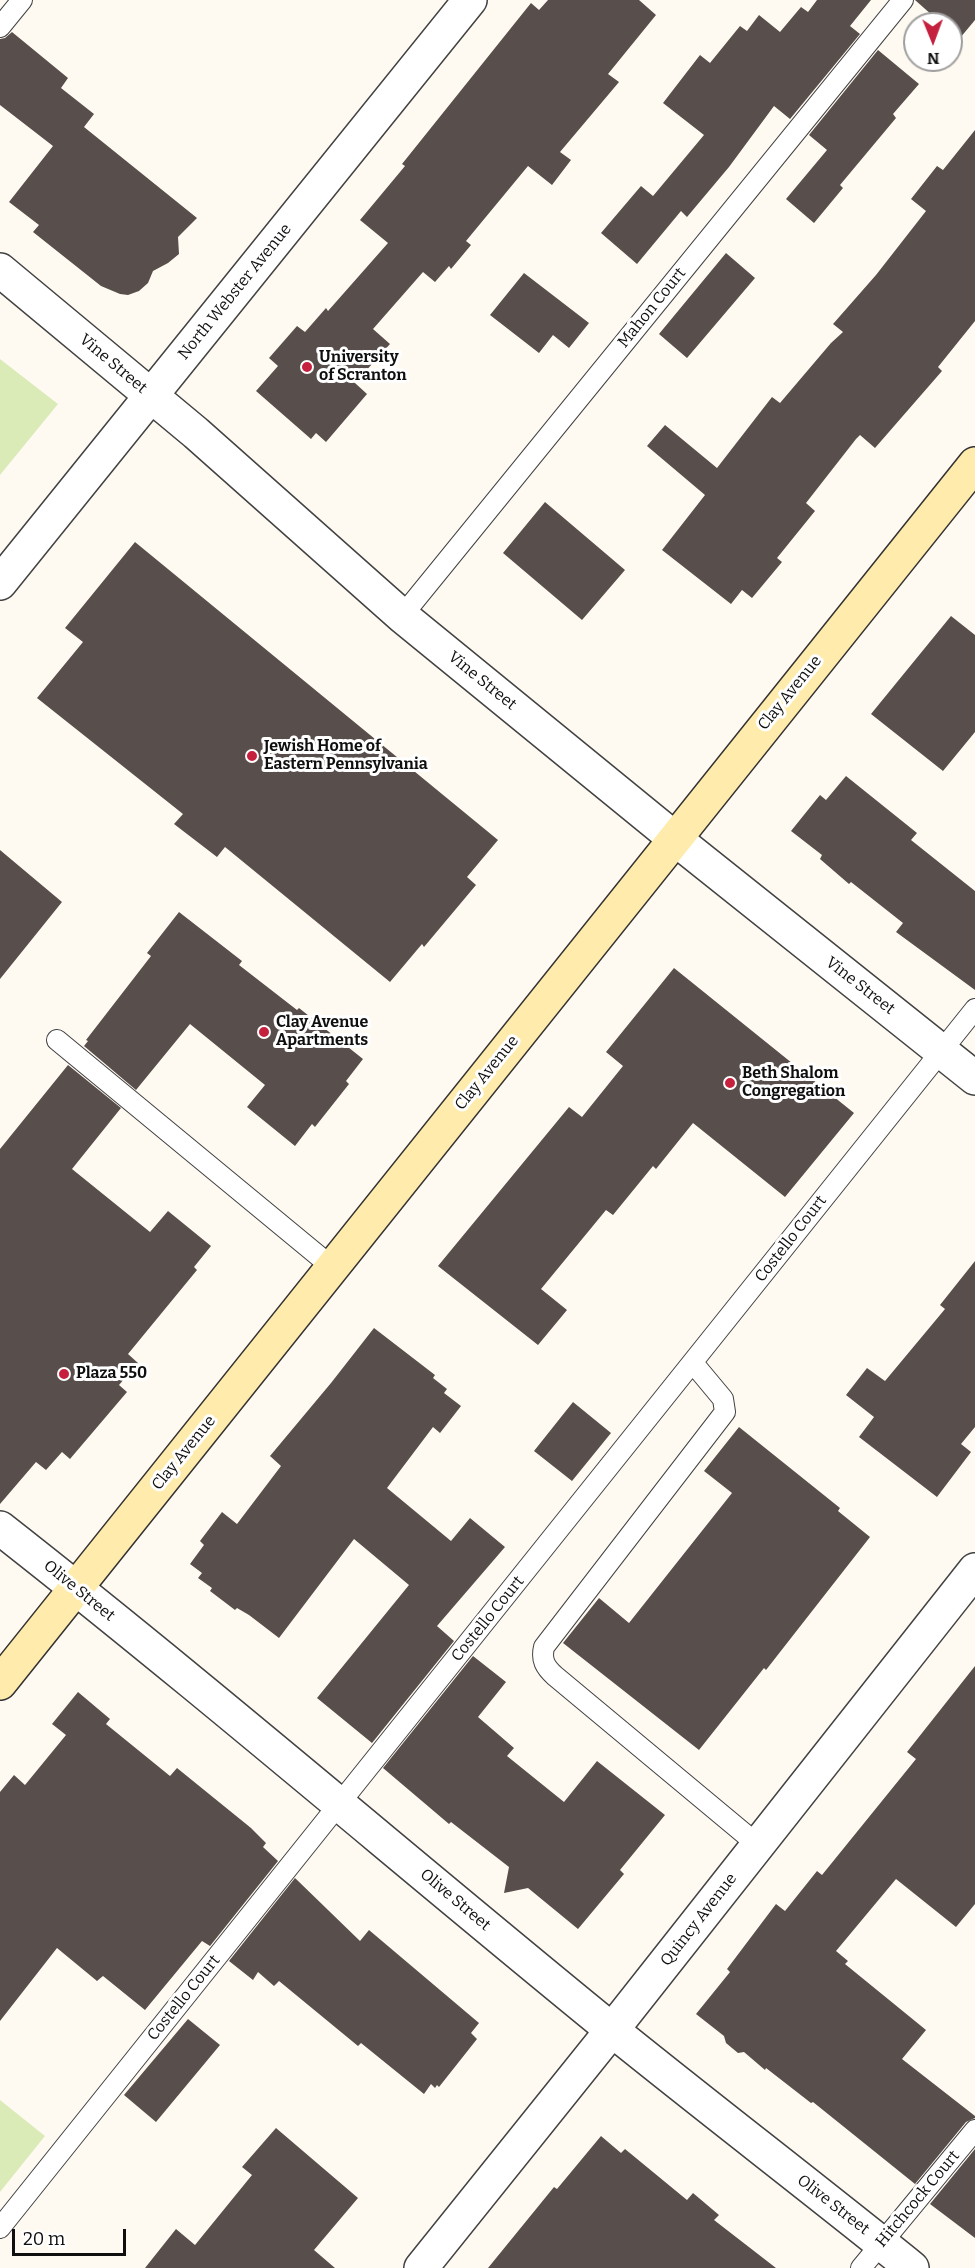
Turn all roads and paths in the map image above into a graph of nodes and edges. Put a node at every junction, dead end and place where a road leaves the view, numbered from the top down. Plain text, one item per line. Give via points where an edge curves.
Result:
1 (22, 0) edge
2 (470, 0) edge
3 (903, 0) edge
4 (0, 27) edge
5 (0, 270) edge
6 (151, 396) junction
7 (975, 464) edge
8 (0, 583) edge
9 (402, 616) junction
10 (674, 838) junction
11 (975, 1009) edge
12 (57, 1040) dead end
13 (941, 1050) junction
14 (975, 1078) edge
15 (332, 1267) junction
16 (693, 1363) junction
17 (0, 1528) edge
18 (975, 1570) edge
19 (76, 1588) junction
20 (0, 1683) edge
21 (339, 1803) junction
22 (758, 1845) junction
23 (612, 2030) junction
24 (975, 2130) edge
25 (0, 2228) edge
26 (881, 2243) junction
27 (421, 2268) edge
28 (861, 2268) edge
29 (912, 2268) edge

1 - 4 lane
2 - 6 street, North Webster Avenue
3 - 9 lane, Mahon Court
5 - 6 street, Vine Street
6 - 8 street, North Webster Avenue
6 - 9 street, Vine Street
7 - 10 main road, Clay Avenue
9 - 10 street, Vine Street
10 - 13 street, Vine Street
10 - 15 main road, Clay Avenue
11 - 13 lane, Costello Court
12 - 15 lane
13 - 14 street, Vine Street
13 - 16 lane, Costello Court
15 - 19 main road, Clay Avenue
16 - 21 lane, Costello Court
16 - 22 lane via 723,1399 725,1412 544,1647 542,1656 555,1676
17 - 19 street, Olive Street
18 - 22 street, Quincy Avenue
19 - 20 main road, Clay Avenue
19 - 21 street, Olive Street
21 - 23 street, Olive Street
21 - 25 lane, Costello Court
22 - 23 street, Quincy Avenue
23 - 26 street, Olive Street
23 - 27 street, Quincy Avenue
24 - 26 lane, Hitchcock Court
26 - 28 lane, Hitchcock Court
26 - 29 street, Olive Street

